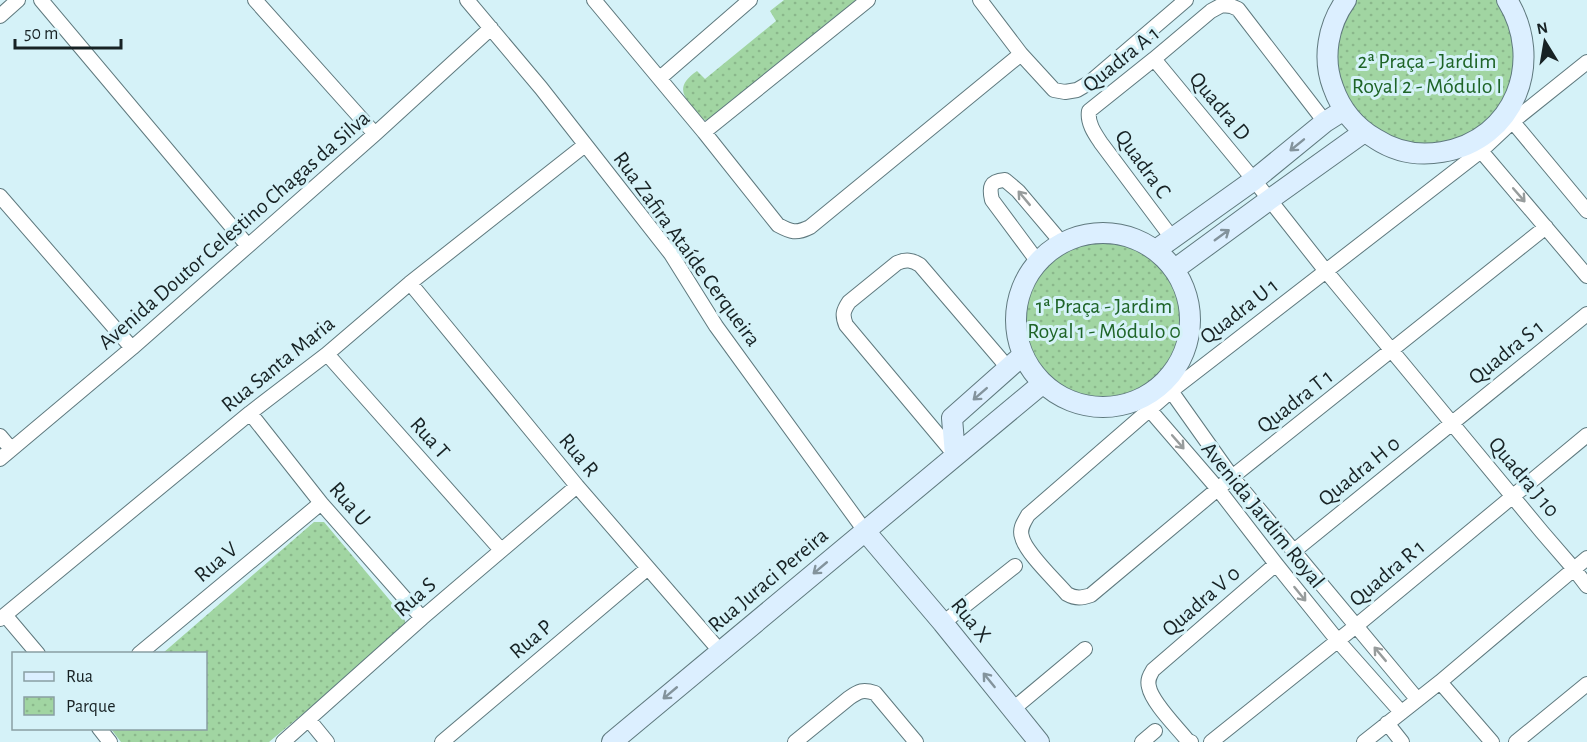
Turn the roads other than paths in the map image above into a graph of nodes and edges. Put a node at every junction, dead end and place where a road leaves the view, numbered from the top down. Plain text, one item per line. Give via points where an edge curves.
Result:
1 (18, 0) edge
2 (41, 0) edge
3 (255, 0) edge
4 (466, 0) edge
5 (594, 0) edge
6 (750, 0) edge
7 (868, 0) edge
8 (980, 0) edge
9 (1186, 0) edge
10 (1346, 0) edge
11 (1512, 2) edge
12 (0, 16) edge
13 (491, 28) junction
14 (1021, 54) junction
15 (1154, 59) junction
16 (1587, 62) edge
17 (660, 78) junction
18 (1344, 110) junction
19 (1089, 111) joint
20 (1509, 117) junction
21 (1325, 122) junction
22 (704, 132) junction
23 (1364, 132) junction
24 (375, 134) junction
25 (585, 145) junction
26 (1478, 146) junction
27 (1254, 180) junction
28 (0, 196) edge
29 (1269, 200) junction
30 (1584, 202) edge
31 (1546, 226) junction
32 (1172, 238) junction
33 (1062, 243) junction
34 (248, 246) junction
35 (1156, 250) junction
36 (1038, 262) junction
37 (1175, 269) junction
38 (1325, 270) junction
39 (1587, 276) edge
40 (410, 283) junction
41 (1587, 314) edge
42 (132, 348) junction
43 (1392, 351) junction
44 (327, 354) junction
45 (1016, 362) junction
46 (1043, 383) junction
47 (1168, 386) junction
48 (1144, 404) junction
49 (250, 413) junction
50 (1452, 423) junction
51 (1587, 435) edge
52 (0, 436) edge
53 (11, 449) junction
54 (955, 455) junction
55 (0, 459) edge
56 (1232, 477) junction
57 (577, 486) junction
58 (1218, 489) junction
59 (1512, 495) junction
60 (321, 503) junction
61 (865, 531) junction
62 (501, 550) junction
63 (1294, 551) junction
64 (1587, 558) edge
65 (1276, 564) junction
66 (1015, 566) dead end
67 (648, 568) junction
68 (1574, 568) junction
69 (1587, 586) edge
70 (3, 617) edge
71 (422, 618) junction
72 (943, 623) junction
73 (1356, 626) junction
74 (1338, 641) junction
75 (1085, 649) dead end
76 (720, 651) junction
77 (36, 652) edge
78 (141, 652) edge
79 (1440, 682) junction
80 (1587, 684) edge
81 (1417, 699) junction
82 (1013, 709) junction
83 (1401, 712) junction
84 (309, 720) junction
85 (1387, 723) junction
86 (100, 730) edge
87 (1155, 731) dead end
88 (110, 742) edge
89 (283, 742) edge
90 (327, 742) edge
91 (442, 742) edge
92 (612, 742) edge
93 (795, 742) edge
94 (916, 742) edge
95 (1039, 742) edge
96 (1142, 742) edge
97 (1191, 742) edge
98 (1212, 742) edge
99 (1364, 742) edge
100 (1402, 742) edge
101 (1492, 742) edge
102 (1516, 742) edge

1 - 12 street
2 - 34 street
3 - 24 street
4 - 13 street, Rua Zafira Ataíde Cerqueira
5 - 17 street
6 - 17 street
7 - 22 street
8 - 14 street
9 - 14 street via 1077,90 1054,90
10 - 18 street via 1334,21 1328,51 1331,82
11 - 20 street via 1524,49 1523,72
13 - 24 street, Avenida Doutor Celestino Chagas da Silva
13 - 25 street, Rua Zafira Ataíde Cerqueira
14 - 22 street via 800,232 778,225
15 - 19 street, Quadra A 1
15 - 21 street, Quadra A 1 via 1211,11 1231,6 1238,9
15 - 27 street, Quadra D
16 - 20 street
17 - 22 street
18 - 21 street
18 - 23 street
19 - 32 street, Quadra C via 1089,123 1101,143
20 - 26 street
20 - 30 street
21 -> 27 street
23 - 26 street via 1384,145 1407,152 1430,154
23 - 29 street
24 - 34 street, Avenida Doutor Celestino Chagas da Silva
25 - 40 street, Rua Santa Maria
25 - 61 street, Rua Zafira Ataíde Cerqueira via 671,254 716,326
26 -> 31 street
26 - 38 street, Quadra U 1
27 - 29 street, Quadra D
27 - 32 street
28 - 42 street
37 -> 29 street
29 - 38 street, Quadra D
31 - 39 street
31 - 43 street, Quadra T 1
32 - 35 street
33 - 35 street via 1090,234 1120,234
33 - 36 street
33 -> 36 street via 1018,191 1005,180 997,181 991,186 992,200
34 - 42 street, Avenida Doutor Celestino Chagas da Silva
35 - 37 street
36 - 45 street via 1020,292
37 - 47 street via 1185,287 1191,326 1187,346
38 - 43 street, Quadra J 10
38 - 47 street, Quadra U 1
40 - 44 street, Rua Santa Maria
40 - 57 street, Rua R
41 - 50 street, Quadra S 1
42 - 53 street, Avenida Doutor Celestino Chagas da Silva
43 - 50 street, Quadra J 10
43 - 56 street, Quadra T 1
44 - 49 street, Rua Santa Maria
44 - 62 street, Rua T
45 - 46 street
45 -> 54 street via 952,418
45 - 54 street via 913,261 897,263 843,310 846,325
46 - 48 street via 1064,398 1088,405
46 - 54 street, Rua Juraci Pereira
47 - 48 street via 1158,387
47 - 56 street, Avenida Jardim Royal
48 -> 58 street, Avenida Jardim Royal
48 - 58 street, Quadra T 1 via 1028,515 1021,536 1026,547 1067,594 1082,598 1091,595
49 - 60 street, Rua U
49 - 70 street, Rua Santa Maria
50 - 59 street, Quadra J 10
50 - 63 street, Quadra H 0
51 - 59 street, Quadra R 1
52 - 53 street
53 - 55 street, Avenida Doutor Celestino Chagas da Silva
54 - 61 street, Rua Juraci Pereira
56 - 58 street, Quadra T 1
56 - 63 street, Avenida Jardim Royal
57 - 62 street, Rua S
57 - 67 street, Rua R
58 - 65 street, Avenida Jardim Royal
59 - 68 street, Quadra J 10
59 - 73 street, Quadra R 1
60 - 71 street, Rua U
60 - 78 street, Rua V
61 - 72 street, Rua X
61 -> 76 street, Rua Juraci Pereira
62 - 71 street, Rua S
63 - 73 street, Avenida Jardim Royal
64 - 68 street
65 -> 74 street, Avenida Jardim Royal
65 - 97 street, Quadra V 0 via 1153,669 1149,677 1152,696
66 - 72 street
67 - 76 street, Rua R
67 - 91 street, Rua P
68 - 69 street, Quadra J 10
68 - 79 street
70 - 77 street
71 - 84 street, Rua S
82 -> 72 street, Rua X
73 - 74 street, Quadra R 1
81 -> 73 street, Avenida Jardim Royal
74 - 83 street, Avenida Jardim Royal
74 - 98 street, Quadra R 1
75 - 82 street
76 -> 92 street, Rua Juraci Pereira
79 - 81 street
79 - 101 street
80 - 102 street
81 - 83 street
82 - 95 street, Rua X
83 - 85 street
84 - 89 street, Rua S
84 - 90 street
85 - 99 street
85 - 100 street
86 - 88 street
87 - 96 street
93 - 94 street via 865,689 874,693

